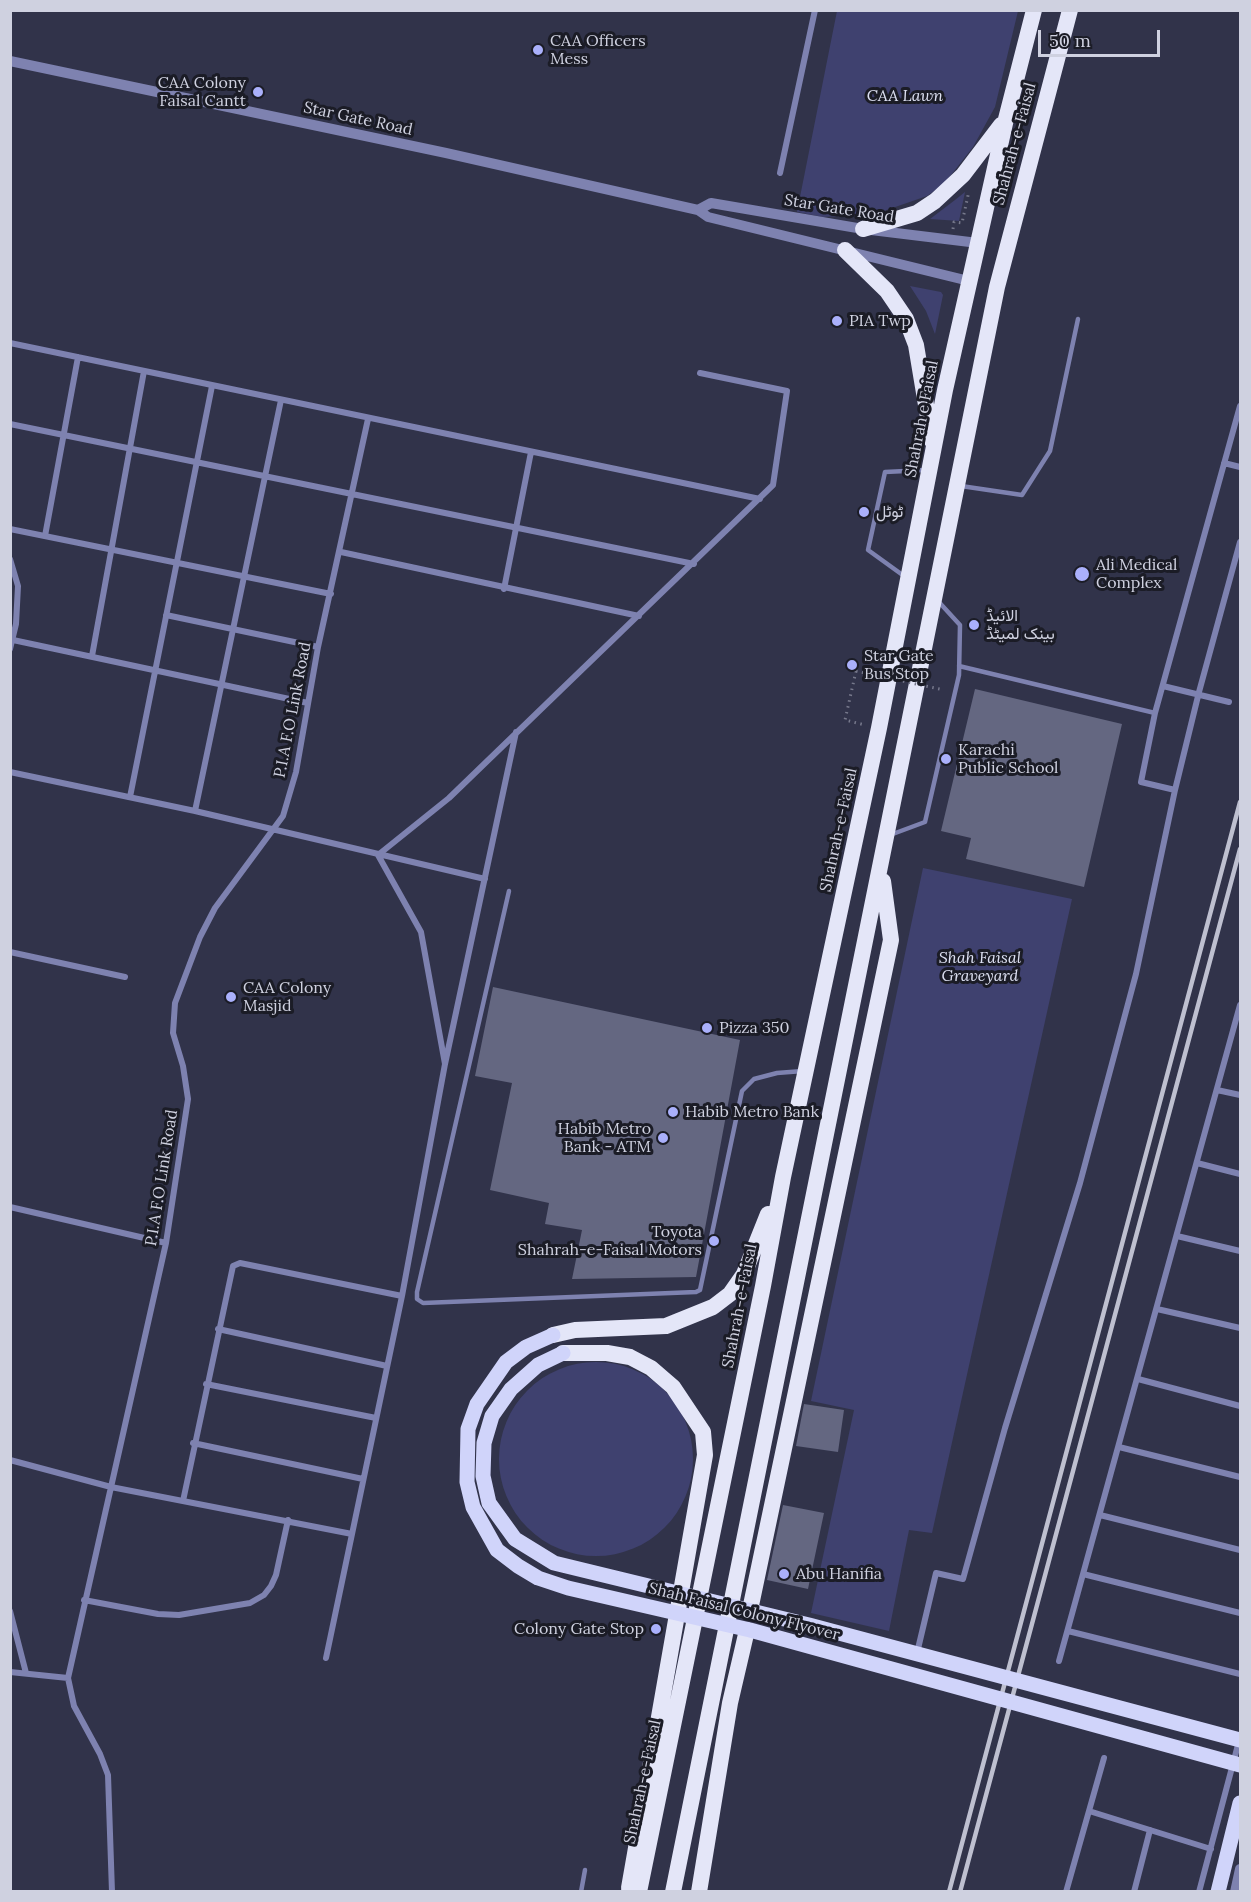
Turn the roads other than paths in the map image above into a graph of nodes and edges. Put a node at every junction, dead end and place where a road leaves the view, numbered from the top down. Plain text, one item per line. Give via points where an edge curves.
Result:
1 (815, 10) edge
2 (1034, 10) edge
3 (1070, 10) edge
4 (10, 61) edge
5 (1006, 119) junction
6 (780, 172) dead end
7 (698, 210) junction
8 (863, 229) junction
9 (978, 243) junction
10 (845, 250) junction
11 (969, 281) junction
12 (1078, 319) dead end
13 (10, 343) edge
14 (78, 357) junction
15 (144, 371) junction
16 (700, 373) dead end
17 (212, 386) junction
18 (281, 400) junction
19 (1240, 406) edge
20 (368, 419) junction
21 (10, 424) edge
22 (64, 435) junction
23 (130, 448) junction
24 (531, 452) junction
25 (197, 462) junction
26 (932, 462) junction
27 (1224, 462) junction
28 (1240, 467) edge
29 (265, 476) junction
30 (956, 485) junction
31 (352, 495) junction
32 (760, 499) junction
33 (516, 528) junction
34 (10, 529) edge
35 (45, 536) junction
36 (1240, 542) edge
37 (112, 549) junction
38 (341, 552) junction
39 (10, 559) edge
40 (177, 562) junction
41 (694, 564) junction
42 (244, 575) junction
43 (908, 580) junction
44 (504, 589) junction
45 (331, 594) junction
46 (935, 598) junction
47 (166, 615) junction
48 (639, 616) junction
49 (233, 629) junction
50 (13, 640) junction
51 (318, 647) junction
52 (10, 649) edge
53 (92, 656) junction
54 (959, 666) junction
55 (156, 670) junction
56 (222, 684) junction
57 (1163, 686) junction
58 (1199, 692) junction
59 (1229, 702) dead end
60 (308, 703) junction
61 (1155, 713) junction
62 (879, 728) joint
63 (516, 732) junction
64 (10, 772) edge
65 (1174, 790) junction
66 (130, 798) junction
67 (195, 812) junction
68 (270, 831) junction
69 (887, 836) junction
70 (378, 855) junction
71 (881, 868) junction
72 (485, 879) junction
73 (508, 891) dead end
74 (10, 952) edge
75 (125, 977) dead end
76 (1240, 1005) edge
77 (1238, 1022) edge
78 (445, 1064) junction
79 (806, 1071) junction
80 (1217, 1090) junction
81 (1240, 1095) edge
82 (1197, 1163) junction
83 (1240, 1174) edge
84 (783, 1177) junction
85 (10, 1207) edge
86 (1177, 1236) junction
87 (166, 1243) junction
88 (1240, 1251) edge
89 (402, 1296) junction
90 (1157, 1309) junction
91 (1240, 1328) edge
92 (218, 1329) junction
93 (553, 1335) joint
94 (563, 1353) joint
95 (387, 1365) junction
96 (1138, 1378) junction
97 (206, 1384) junction
98 (1240, 1406) edge
99 (376, 1418) junction
100 (194, 1443) junction
101 (1119, 1447) junction
102 (10, 1460) edge
103 (1240, 1477) edge
104 (363, 1479) junction
105 (111, 1487) junction
106 (183, 1501) junction
107 (1100, 1515) junction
108 (288, 1520) junction
109 (352, 1534) junction
110 (1240, 1550) edge
111 (1083, 1574) junction
112 (84, 1600) junction
113 (750, 1610) junction
114 (10, 1611) edge
115 (1240, 1613) edge
116 (747, 1630) junction
117 (1068, 1631) junction
118 (917, 1653) junction
119 (326, 1658) dead end
120 (1059, 1661) dead end
121 (10, 1672) edge
122 (26, 1673) junction
123 (1240, 1674) edge
124 (68, 1678) junction
125 (1240, 1735) edge
126 (1240, 1740) edge
127 (1104, 1758) dead end
128 (1240, 1765) edge
129 (1240, 1803) edge
130 (1089, 1811) junction
131 (1150, 1830) junction
132 (1211, 1849) junction
133 (1240, 1869) edge
134 (585, 1870) dead end
135 (112, 1892) edge
136 (581, 1892) edge
137 (629, 1892) edge
138 (639, 1892) edge
139 (673, 1892) edge
140 (699, 1892) edge
141 (1066, 1892) edge
142 (1134, 1892) edge
143 (1199, 1892) edge
144 (1218, 1892) edge
145 (1235, 1892) edge

1 - 6 street
2 - 5 highway, Shahrah-e-Faisal
3 - 30 highway, Shahrah-e-Faisal via 997,287
4 - 7 street, Star Gate Road
5 - 8 highway via 963,175 935,201 917,213
5 - 9 highway, Shahrah e Faisal
7 - 8 street, Star Gate Road via 711,203
7 - 10 street, Star Gate Road via 708,217
8 - 9 street, Star Gate Road
9 - 11 highway, Shahrah e Faisal
10 - 11 street, Star Gate Road
10 - 26 highway via 887,291 906,319 916,345
11 - 26 highway, Shahrah e Faisal
12 - 30 lane via 1050,451 1022,495
13 - 14 street
14 - 15 street
14 - 22 street
15 - 17 street
15 - 23 street
16 - 32 street via 787,391 773,485
17 - 18 street
17 - 25 street
18 - 20 street
18 - 29 street
19 - 27 street
20 - 24 street
20 - 31 street, P.I.A F.O Link Road
21 - 22 street
22 - 23 street
22 - 35 street
23 - 25 street
23 - 37 street
24 - 32 street
24 - 33 street
25 - 29 street
25 - 40 street
26 - 43 highway, Shahrah e Faisal
26 - 43 lane via 885,472 868,550
27 - 28 street
27 - 57 street
29 - 31 street
29 - 42 street
30 - 46 highway
31 - 33 street
31 - 38 street, P.I.A F.O Link Road
32 - 41 street
33 - 41 street
33 - 44 street
34 - 35 street
35 - 37 street
36 - 58 street
37 - 40 street
37 - 53 street
38 - 44 street
38 - 45 street, P.I.A F.O Link Road
39 - 50 street via 18,586
40 - 42 street
40 - 47 street
41 - 48 street
42 - 45 street
42 - 49 street
43 - 62 highway, Shahrah e Faisal
44 - 48 street
45 - 51 street, P.I.A F.O Link Road
46 - 54 lane via 960,625
46 - 69 highway
47 - 49 street
47 - 55 street
48 - 63 street
49 - 51 street
49 - 56 street
50 - 52 street
50 - 53 street
51 - 60 street, P.I.A F.O Link Road
53 - 55 street
54 - 61 lane
54 - 69 lane via 925,822
55 - 56 street
55 - 66 street
56 - 60 street
56 - 67 street
57 - 58 street
57 - 61 street
58 - 59 street
58 - 65 street
60 - 68 street, P.I.A F.O Link Road via 296,772 283,816
61 - 65 street via 1141,782
62 - 79 highway, Shahrah-e-Faisal
63 - 70 street via 449,798
63 - 72 street
64 - 66 street
65 - 118 street via 1136,974 1084,1171 963,1579 936,1573
66 - 67 street
67 - 68 street
68 - 70 street
68 - 87 street, P.I.A F.O Link Road via 215,908 175,1003 173,1033 188,1099
69 - 71 highway
70 - 72 street
70 - 78 street via 421,932
71 - 113 highway via 891,940
71 - 139 highway
72 - 78 street
73 - 79 lane via 417,1299 435,1302 696,1293 700,1290 742,1091 754,1079
74 - 75 street
76 - 77 street
77 - 80 street
78 - 89 street
79 - 84 highway, Shahrah-e-Faisal
80 - 81 street
80 - 82 street
82 - 83 street
82 - 86 street
84 - 93 highway via 744,1274 730,1294 713,1307 666,1326 575,1330
84 - 138 highway, Shahrah-e-Faisal
85 - 87 street
86 - 88 street
86 - 90 street
87 - 105 street, P.I.A F.O Link Road
89 - 92 street via 240,1263 232,1266
89 - 95 street
90 - 91 street
90 - 96 street
92 - 95 street
92 - 97 street
93 - 116 main road, Shah Faisal Colony Flyover, bridge via 526,1347 506,1362 477,1404 468,1430 467,1482 482,1528 497,1550 538,1578
94 - 113 main road, Shah Faisal Colony Flyover, bridge via 519,1380 492,1416 484,1443 483,1476 489,1503 502,1524 515,1539 554,1563
94 - 137 highway via 607,1353 651,1368 674,1387 703,1432 705,1455
95 - 99 street
96 - 98 street
96 - 101 street
97 - 99 street
97 - 100 street
99 - 104 street
100 - 104 street
100 - 106 street
101 - 103 street
101 - 107 street
102 - 105 street
104 - 109 street
105 - 106 street
105 - 112 street, P.I.A F.O Link Road
106 - 108 street
107 - 110 street
107 - 111 street
108 - 109 street
108 - 112 street via 271,1586 250,1603 180,1615
109 - 119 street
111 - 115 street
111 - 117 street
112 - 124 street, P.I.A F.O Link Road
113 - 118 main road, Shah Faisal Colony Flyover, bridge
114 - 122 street
116 - 128 main road, Shah Faisal Colony Flyover, bridge
116 - 140 highway via 730,1703
117 - 120 street
117 - 123 street
118 - 126 main road, Shah Faisal Colony Flyover, bridge
121 - 122 street
122 - 124 street
124 - 135 street, P.I.A F.O Link Road via 74,1706 108,1774
125 - 132 street
127 - 130 street
129 - 144 main road
130 - 131 street
130 - 141 street
131 - 132 street
131 - 142 street
132 - 143 street
133 - 145 street
134 - 136 lane

